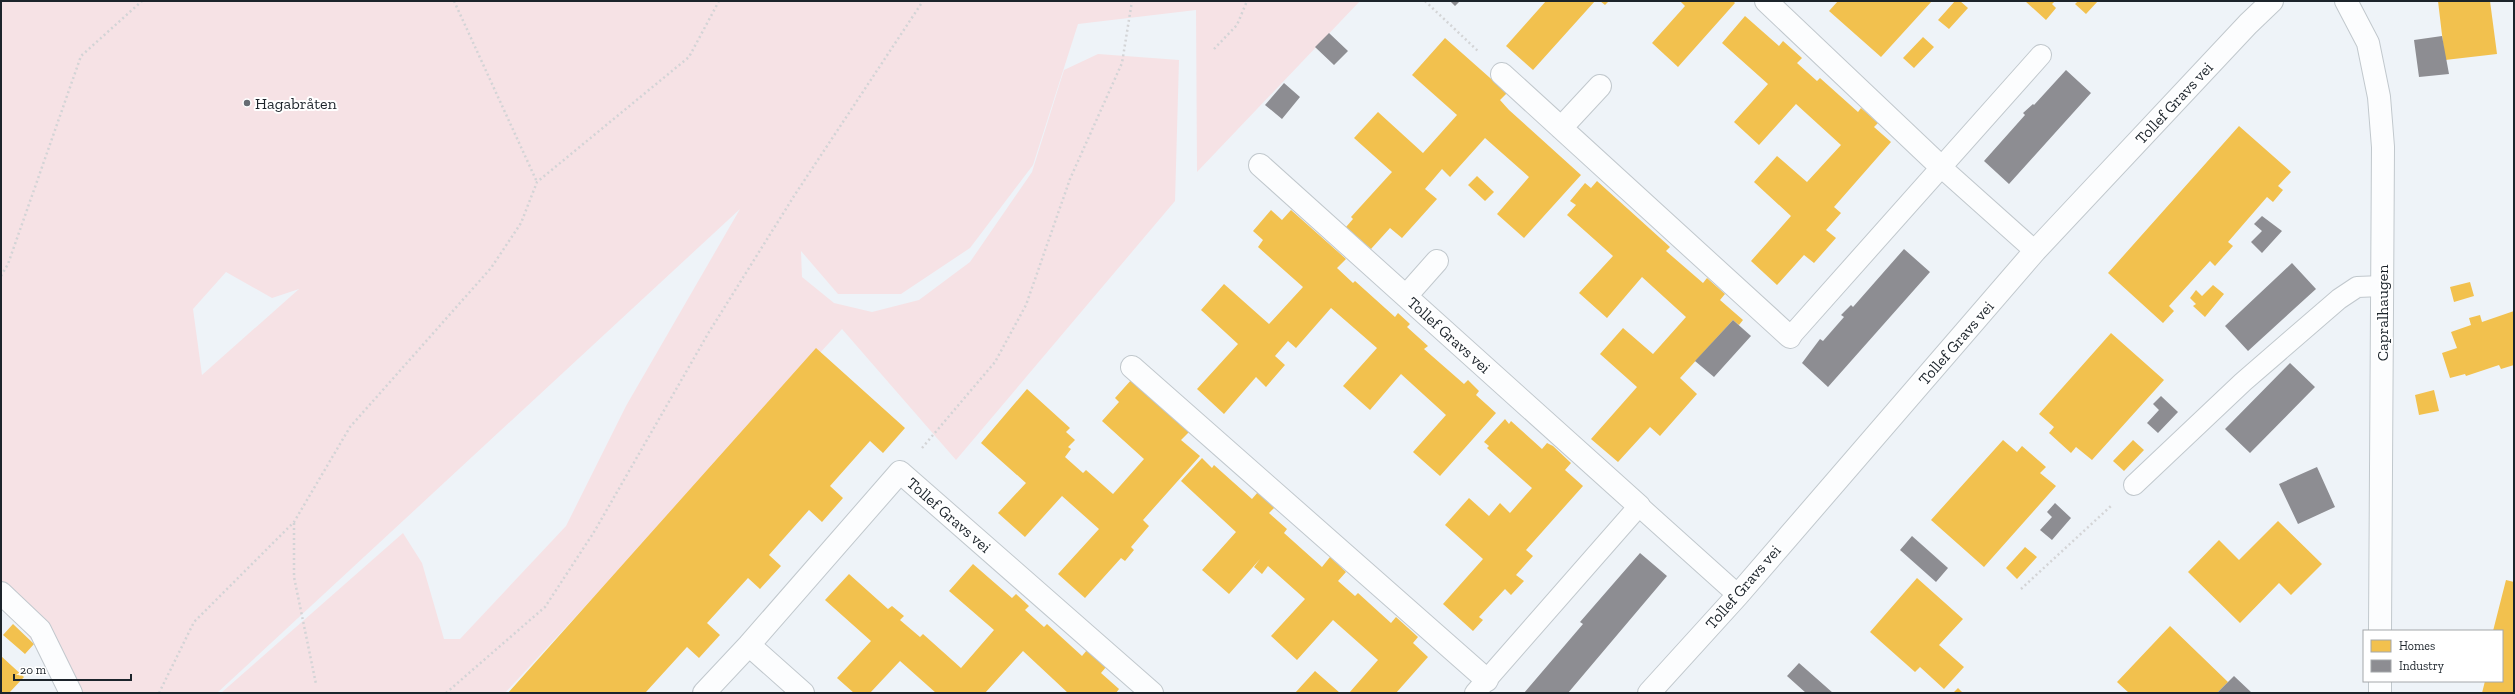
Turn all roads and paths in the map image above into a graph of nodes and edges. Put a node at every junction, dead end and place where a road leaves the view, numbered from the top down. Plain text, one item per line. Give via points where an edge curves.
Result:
1 (142, 1) edge
2 (454, 1) edge
3 (718, 1) edge
4 (923, 1) edge
5 (1132, 1) edge
6 (1247, 1) edge
7 (1425, 1) edge
8 (1766, 1) edge
9 (2272, 1) edge
10 (2346, 1) edge
11 (1214, 49) dead end
12 (2041, 55) dead end
13 (1502, 74) joint
14 (1600, 86) dead end
15 (1561, 128) junction
16 (1260, 165) dead end
17 (1941, 167) junction
18 (537, 182) junction
19 (2035, 251) junction
20 (1437, 260) dead end
21 (1, 276) edge
22 (2382, 286) junction
23 (1406, 296) junction
24 (1790, 337) joint
25 (1132, 367) dead end
26 (900, 472) junction
27 (2134, 485) joint
28 (1639, 506) junction
29 (294, 522) junction
30 (2021, 589) dead end
31 (1, 593) edge
32 (1738, 594) junction
33 (2380, 630) edge
34 (749, 645) junction
35 (2380, 682) edge
36 (316, 684) dead end
37 (1481, 686) edge
38 (71, 693) edge
39 (159, 693) edge
40 (446, 693) edge
41 (704, 693) edge
42 (803, 693) edge
43 (1152, 693) edge
44 (1649, 693) edge
45 (2380, 693) edge

1 - 21 path via 81,56 8,264
2 - 18 path
3 - 18 path via 690,57
4 - 40 path via 794,196 709,332 594,532 545,607
5 - 26 path via 1122,63 1070,178 1026,305 995,362
6 - 11 path via 1237,25
7 - 13 path
8 - 17 street
9 - 19 street, Tollef Gravs vei
10 - 22 street, Capralhaugen via 2368,43 2379,97 2383,147
12 - 17 lane
13 - 15 street
14 - 15 street
15 - 24 street
16 - 23 street, Tollef Gravs vei
17 - 19 lane
17 - 24 lane
18 - 29 path via 521,223 491,268 350,427
19 - 32 street, Tollef Gravs vei
20 - 23 street
22 - 27 lane via 2357,287 2339,299 2243,382
22 - 33 street, Capralhaugen
23 - 28 street, Tollef Gravs vei
25 - 37 street
26 - 34 street, Tollef Gravs vei
26 - 43 street, Tollef Gravs vei
27 - 30 path
28 - 32 lane
28 - 37 lane
29 - 36 path via 294,577
29 - 39 path via 194,622
31 - 38 street via 40,630
32 - 44 street, Tollef Gravs vei
34 - 41 street, Tollef Gravs vei
34 - 42 street
35 - 45 street

